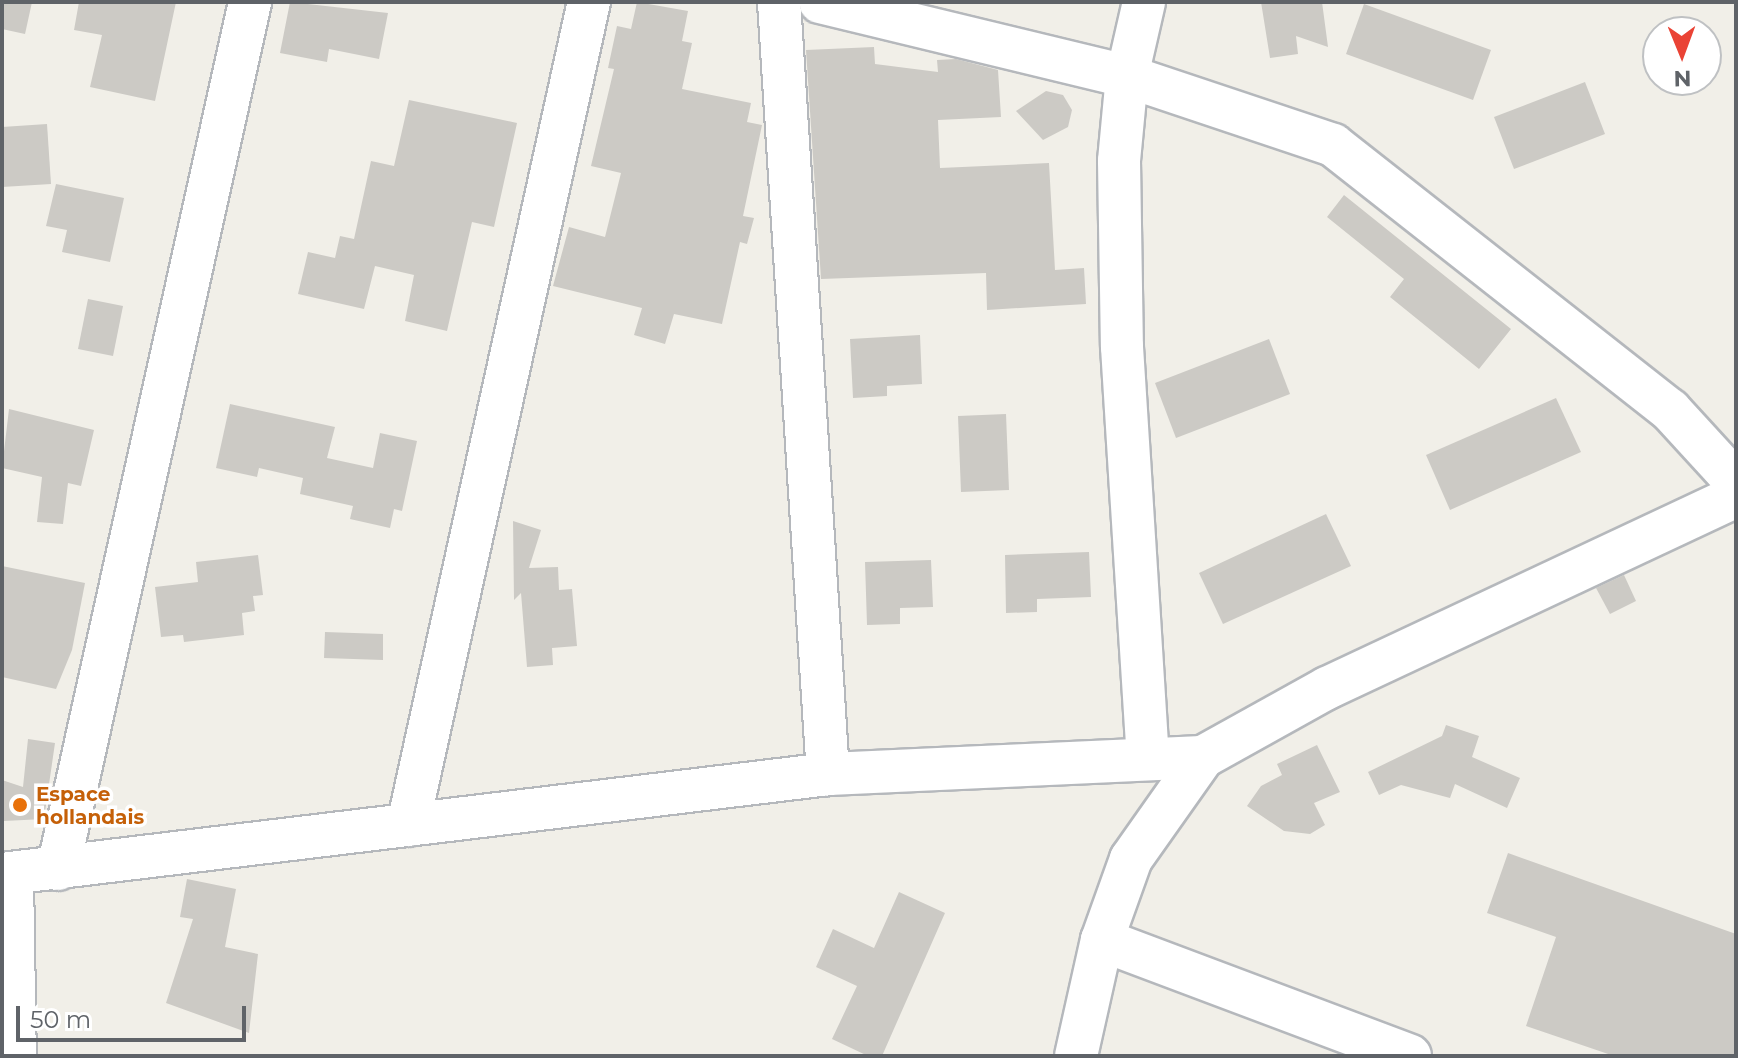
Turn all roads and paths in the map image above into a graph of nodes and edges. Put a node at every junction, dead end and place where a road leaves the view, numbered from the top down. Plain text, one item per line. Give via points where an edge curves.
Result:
1 (250, 2) edge
2 (589, 2) edge
3 (779, 2) edge
4 (820, 2) edge
5 (1144, 2) edge
6 (1127, 76) junction
7 (1736, 482) edge
8 (1736, 496) edge
9 (1203, 757) junction
10 (1148, 758) junction
11 (828, 774) junction
12 (408, 825) junction
13 (58, 869) junction
14 (7, 874) edge
15 (1102, 940) junction
16 (15, 1056) edge
17 (1076, 1056) edge
18 (1410, 1056) edge

1 - 13 street
2 - 12 street
3 - 11 street
4 - 6 street
5 - 6 street
6 - 7 street via 1333,145 1670,410
6 - 10 street via 1119,161 1122,347
8 - 9 street via 1327,688
9 - 10 street
9 - 15 street via 1131,859
10 - 11 street
11 - 12 street
12 - 13 street
13 - 14 street
14 - 16 street
15 - 17 street
15 - 18 street

